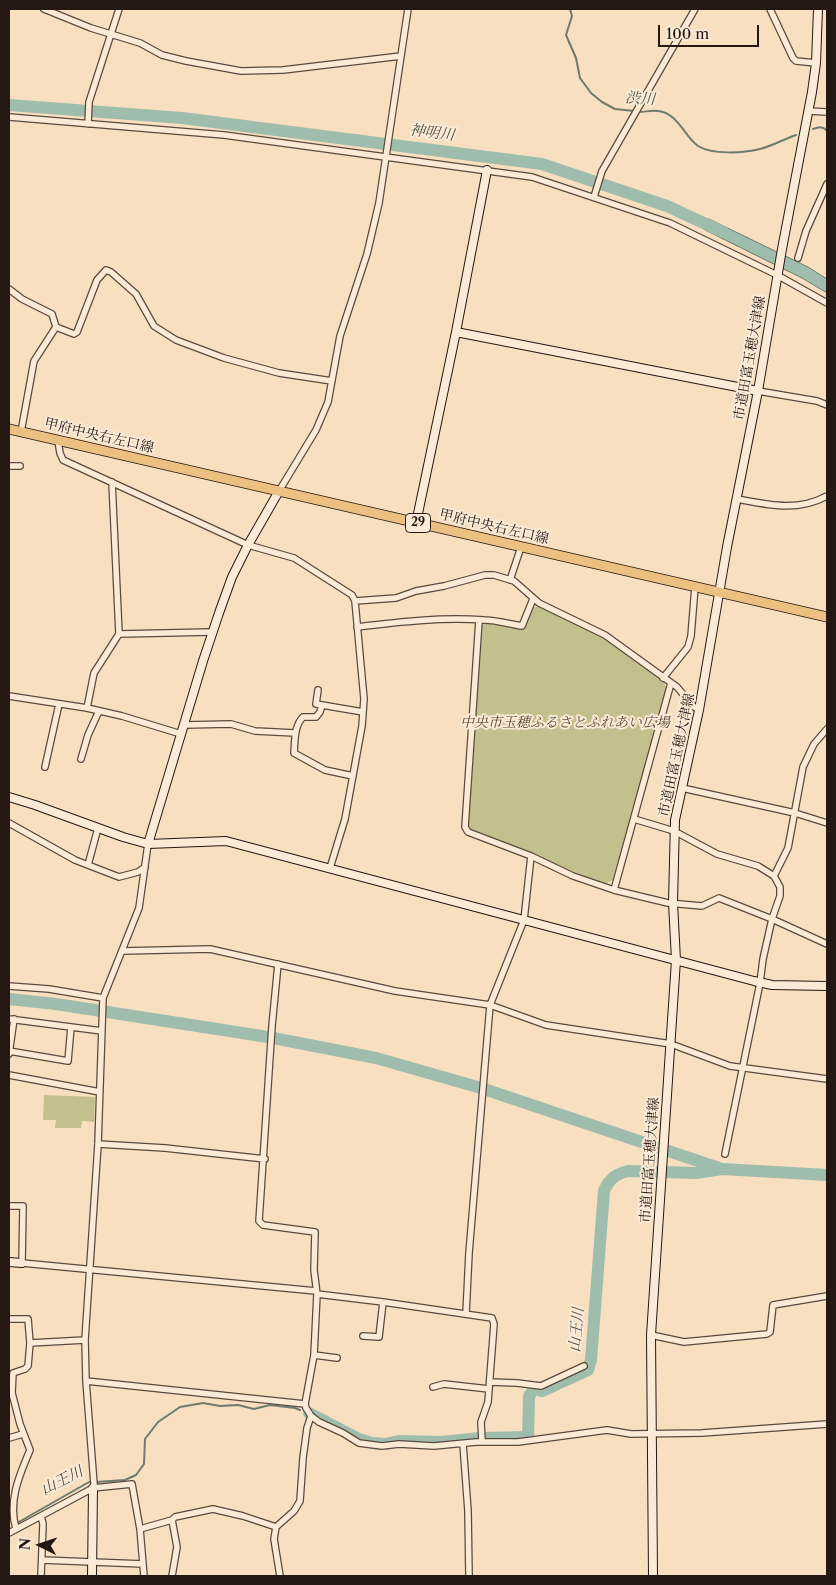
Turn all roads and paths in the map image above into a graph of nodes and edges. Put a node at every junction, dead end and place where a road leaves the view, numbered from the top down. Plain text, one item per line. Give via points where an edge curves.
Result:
1 (44, 9) edge
2 (120, 9) edge
3 (408, 9) edge
4 (695, 9) edge
5 (770, 9) edge
6 (818, 9) edge
7 (111, 34) junction
8 (401, 56) junction
9 (816, 62) junction
10 (808, 111) junction
11 (827, 112) edge
12 (9, 117) edge
13 (88, 121) junction
14 (387, 154) junction
15 (487, 170) junction
16 (827, 184) edge
17 (594, 194) junction
18 (798, 258) dead end
19 (778, 273) junction
20 (9, 289) edge
21 (827, 303) edge
22 (56, 327) junction
23 (456, 332) junction
24 (332, 381) junction
25 (758, 391) junction
26 (827, 405) edge
27 (9, 430) edge
28 (21, 432) junction
29 (58, 441) junction
30 (9, 466) edge
31 (20, 466) dead end
32 (112, 482) junction
33 (279, 492) junction
34 (827, 496) edge
35 (737, 499) junction
36 (416, 523) junction
37 (248, 545) junction
38 (521, 547) junction
39 (510, 580) junction
40 (695, 587) junction
41 (719, 592) junction
42 (533, 599) junction
43 (355, 601) junction
44 (827, 616) edge
45 (479, 620) junction
46 (357, 627) junction
47 (212, 632) junction
48 (119, 634) junction
49 (663, 678) junction
50 (671, 683) junction
51 (318, 690) dead end
52 (9, 696) edge
53 (59, 704) junction
54 (322, 705) junction
55 (87, 708) junction
56 (699, 710) junction
57 (99, 711) junction
58 (363, 712) junction
59 (184, 725) junction
60 (827, 730) edge
61 (295, 733) junction
62 (181, 734) junction
63 (81, 759) dead end
64 (46, 768) dead end
65 (353, 776) junction
66 (682, 788) junction
67 (9, 797) edge
68 (795, 813) junction
69 (634, 819) junction
70 (9, 822) edge
71 (827, 823) edge
72 (98, 828) junction
73 (674, 831) junction
74 (148, 844) junction
75 (532, 856) junction
76 (88, 865) junction
77 (145, 868) junction
78 (330, 868) junction
79 (774, 876) junction
80 (614, 890) junction
81 (673, 903) junction
82 (772, 919) junction
83 (524, 920) junction
84 (827, 944) edge
85 (122, 951) junction
86 (676, 960) junction
87 (278, 964) junction
88 (760, 983) junction
89 (9, 986) edge
90 (827, 986) edge
91 (103, 998) junction
92 (490, 1005) junction
93 (11, 1019) edge
94 (70, 1027) junction
95 (102, 1031) junction
96 (671, 1044) junction
97 (9, 1052) edge
98 (742, 1067) junction
99 (9, 1075) edge
100 (827, 1079) edge
101 (100, 1092) junction
102 (98, 1144) junction
103 (725, 1154) dead end
104 (265, 1159) junction
105 (9, 1206) edge
106 (9, 1262) edge
107 (22, 1263) junction
108 (89, 1271) junction
109 (317, 1293) junction
110 (827, 1296) edge
111 (383, 1302) junction
112 (466, 1314) junction
113 (9, 1319) edge
114 (651, 1335) junction
115 (363, 1336) dead end
116 (85, 1340) junction
117 (30, 1343) junction
118 (314, 1355) junction
119 (337, 1358) dead end
120 (584, 1366) dead end
121 (86, 1381) junction
122 (489, 1385) junction
123 (433, 1386) dead end
124 (10, 1393) edge
125 (305, 1404) junction
126 (311, 1416) junction
127 (827, 1424) edge
128 (23, 1434) junction
129 (652, 1434) junction
130 (9, 1438) edge
131 (482, 1442) junction
132 (463, 1444) junction
133 (94, 1483) junction
134 (11, 1495) edge
135 (42, 1516) junction
136 (172, 1520) junction
137 (14, 1524) edge
138 (276, 1527) junction
139 (140, 1529) junction
140 (9, 1533) edge
141 (42, 1560) junction
142 (93, 1562) junction
143 (143, 1564) junction
144 (41, 1576) edge
145 (92, 1576) edge
146 (144, 1576) edge
147 (172, 1576) edge
148 (280, 1576) edge
149 (469, 1576) edge
150 (653, 1576) edge

1 - 7 street
2 - 7 street
3 - 8 street
4 - 17 street via 602,171
5 - 9 street via 792,58
6 - 9 street, 市道田富玉穂大津線
7 - 8 street via 140,43 162,55 241,71 282,70
7 - 13 street via 89,104
8 - 14 street
9 - 10 street, 市道田富玉穂大津線
10 - 11 street
10 - 19 street, 市道田富玉穂大津線
12 - 13 street
13 - 14 street
14 - 15 street
14 - 24 street via 367,254 340,336
15 - 17 street via 532,177
15 - 23 street
16 - 18 street
17 - 19 street via 670,223
19 - 21 street
19 - 25 street, 市道田富玉穂大津線
20 - 22 street via 52,314
22 - 24 street via 74,334 77,332 98,280 106,270 136,294 154,326 176,340 279,373
22 - 28 street via 34,361
23 - 25 street
23 - 36 street
24 - 33 street via 323,416
25 - 26 street
25 - 35 street, 市道田富玉穂大津線
27 - 28 main road, 甲府中央右左口線 / 29
28 - 29 main road, 甲府中央右左口線 / 29
29 - 32 street via 64,460
29 - 33 main road, 甲府中央右左口線 / 29
30 - 31 street
32 - 37 street
32 - 48 street
33 - 36 main road, 甲府中央右左口線 / 29
33 - 37 street
34 - 35 street via 792,507
35 - 41 street, 市道田富玉穂大津線
36 - 38 main road, 甲府中央右左口線 / 29
37 - 43 street via 294,558 352,595
37 - 47 street via 232,577
38 - 39 street
38 - 40 main road, 甲府中央右左口線 / 29
39 - 42 street
39 - 43 street via 486,575 396,598
40 - 41 main road, 甲府中央右左口線 / 29
40 - 49 street via 688,647
41 - 44 main road, 甲府中央右左口線 / 29
41 - 56 street, 市道田富玉穂大津線
42 - 45 street via 522,626
42 - 49 street via 605,636
43 - 46 street
45 - 46 street via 451,619
45 - 75 street via 465,827 468,832
46 - 58 street
47 - 48 street
47 - 59 street
48 - 55 street via 94,673
49 - 50 street
50 - 56 street
50 - 69 street
51 - 54 street via 316,704
52 - 53 street
53 - 55 street
53 - 64 street
54 - 58 street
54 - 61 street via 316,717 300,720
55 - 57 street
56 - 66 street, 市道田富玉穂大津線
57 - 62 street
57 - 63 street
58 - 65 street
59 - 61 street via 231,724 255,731
59 - 62 street
60 - 68 street via 814,744 803,767
61 - 65 street via 294,753 325,770
62 - 74 street
65 - 78 street via 345,819
66 - 68 street
66 - 73 street, 市道田富玉穂大津線
67 - 72 street
68 - 71 street
68 - 79 street via 788,848
69 - 73 street
69 - 80 street
70 - 76 street
72 - 74 street
72 - 76 street
73 - 79 street via 717,854 758,866
73 - 81 street, 市道田富玉穂大津線
74 - 77 street
74 - 78 street via 226,841
75 - 80 street via 573,876
75 - 83 street
76 - 77 street via 119,877
77 - 85 street via 139,908
78 - 83 street
79 - 82 street via 780,887 780,896
80 - 81 street
81 - 82 street via 702,906 719,898
81 - 86 street, 市道田富玉穂大津線
82 - 84 street
82 - 88 street
83 - 86 street
83 - 92 street
85 - 87 street via 210,950
85 - 91 street
86 - 88 street
86 - 96 street, 市道田富玉穂大津線
87 - 92 street via 395,991
87 - 104 street via 270,1046
88 - 90 street
88 - 98 street
89 - 91 street
91 - 95 street
92 - 96 street via 546,1025
92 - 112 street
93 - 94 street
93 - 97 street
94 - 95 street
94 - 97 street via 68,1061
95 - 101 street
96 - 98 street via 730,1066
96 - 114 street, 市道田富玉穂大津線
98 - 100 street
98 - 103 street
99 - 101 street
101 - 102 street
102 - 104 street
102 - 108 street
104 - 109 street via 260,1221 263,1225 315,1232
105 - 107 street via 22,1206
106 - 107 street
107 - 108 street
108 - 109 street
108 - 116 street
109 - 111 street
109 - 118 street
110 - 114 street via 773,1305 770,1332 767,1334 684,1342
111 - 112 street
111 - 115 street via 379,1337
112 - 122 street via 492,1318 494,1324
113 - 117 street via 28,1319
114 - 129 street, 市道田富玉穂大津線
116 - 117 street
116 - 121 street
117 - 124 street via 28,1366 14,1373
118 - 119 street
118 - 125 street
120 - 122 street via 541,1386 517,1383
121 - 125 street
121 - 133 street
122 - 123 street
122 - 131 street via 488,1402 481,1422
124 - 128 street
125 - 126 street
126 - 132 street via 370,1446
126 - 138 street via 300,1500 294,1511
127 - 129 street
128 - 130 street
128 - 134 street via 30,1450
129 - 131 street via 607,1430 518,1442
129 - 150 street, 市道田富玉穂大津線
131 - 132 street
132 - 149 street
133 - 135 street
133 - 139 street via 132,1484
133 - 142 street
134 - 137 street
135 - 137 street
135 - 141 street
136 - 138 street via 212,1510
136 - 139 street
136 - 147 street via 177,1548
137 - 140 street
138 - 148 street via 274,1539
139 - 143 street
141 - 142 street
141 - 144 street
142 - 143 street
142 - 145 street
143 - 146 street

